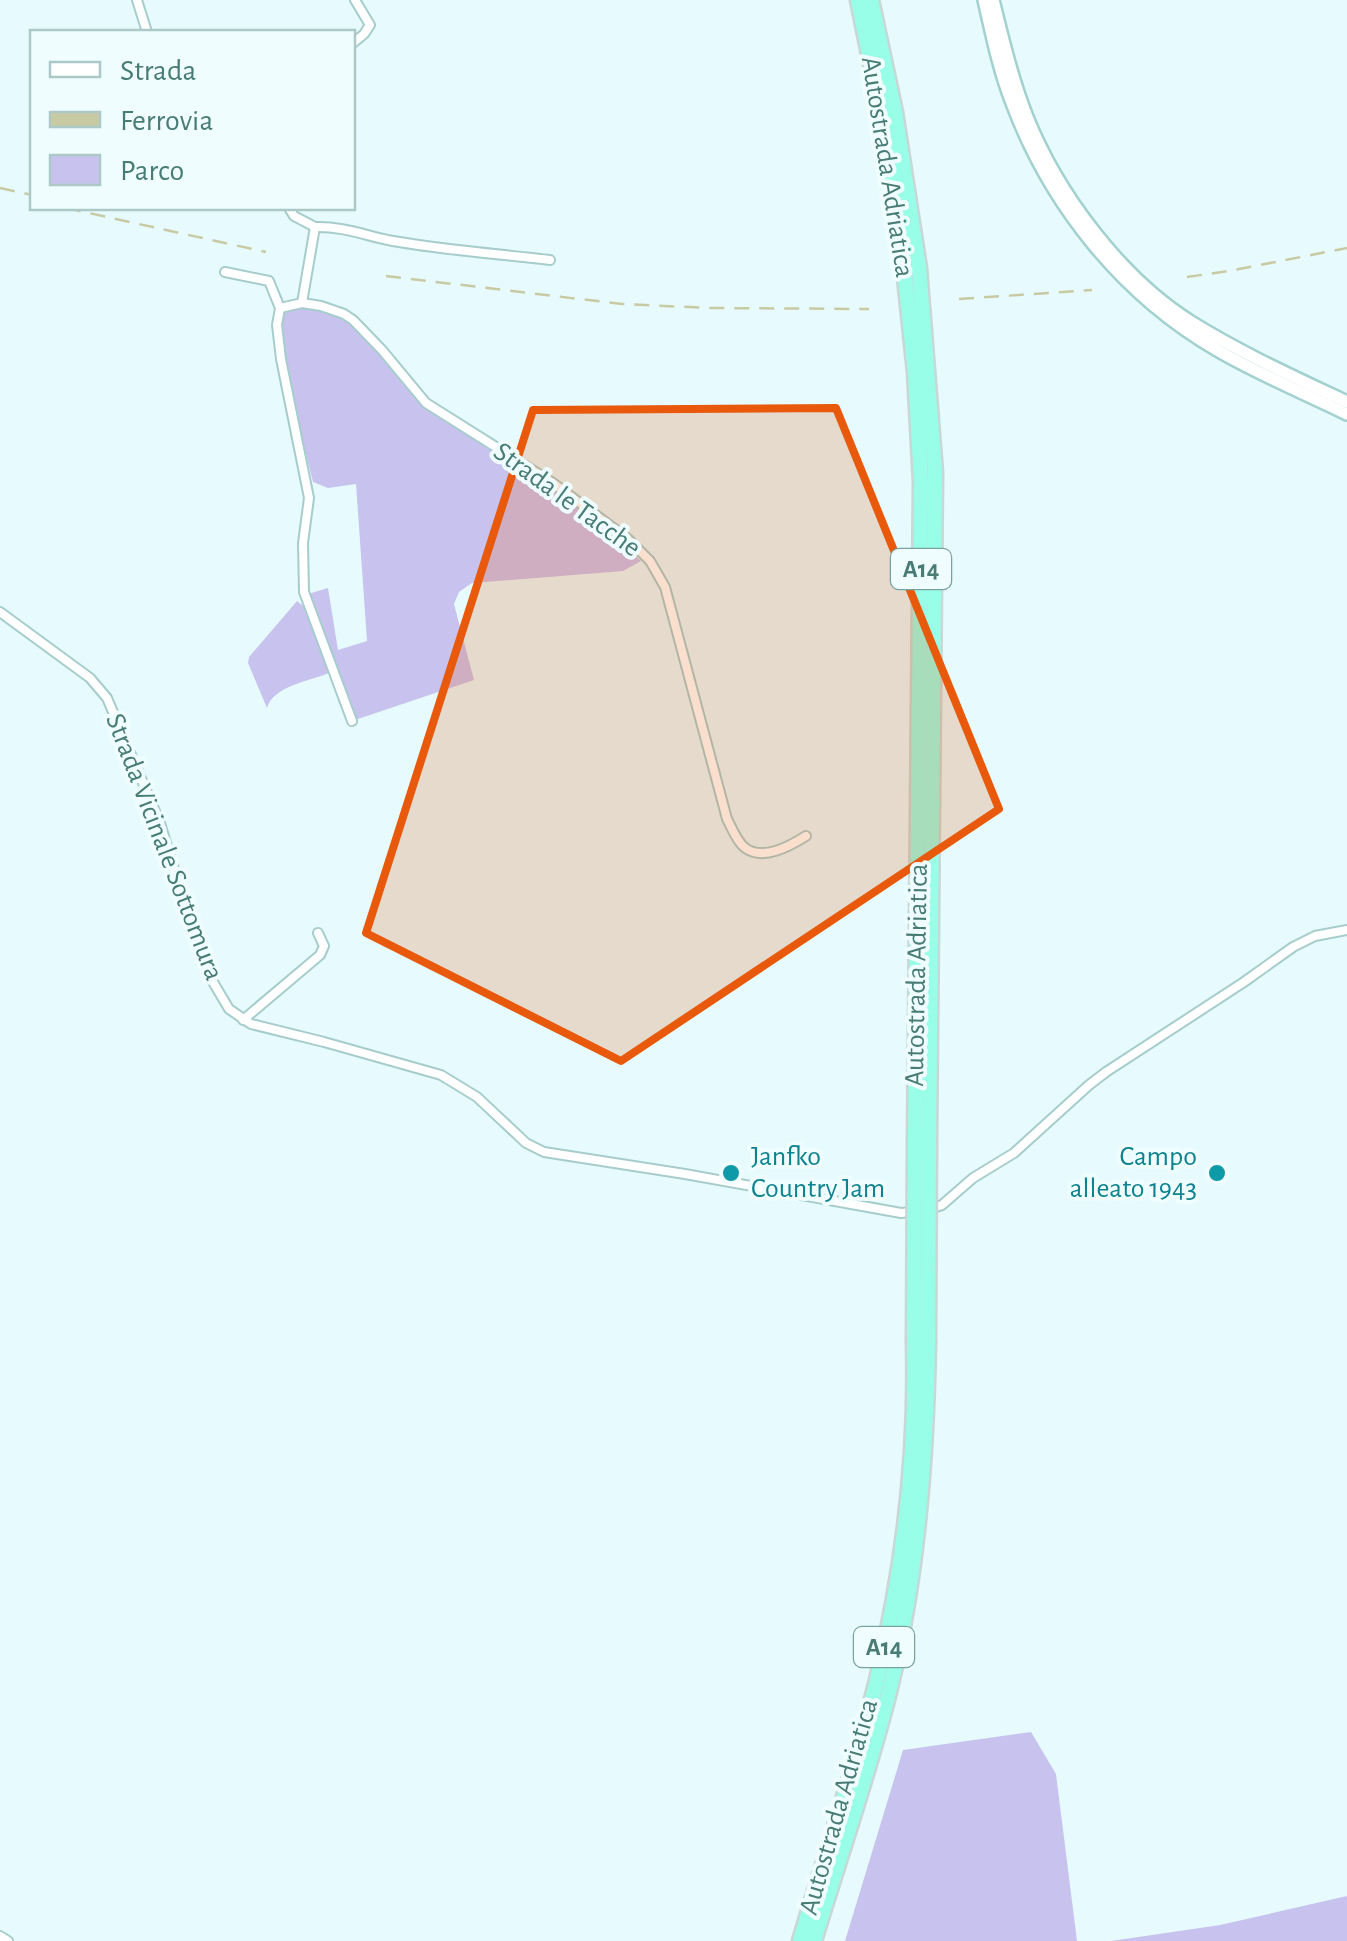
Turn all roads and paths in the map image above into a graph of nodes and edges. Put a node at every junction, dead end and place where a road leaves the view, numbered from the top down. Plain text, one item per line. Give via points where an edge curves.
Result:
1 (137, 0) edge
2 (355, 0) edge
3 (858, 0) edge
4 (871, 0) edge
5 (984, 0) edge
6 (994, 0) edge
7 (146, 30) edge
8 (355, 42) edge
9 (290, 210) edge
10 (315, 227) junction
11 (550, 260) dead end
12 (225, 272) dead end
13 (302, 303) junction
14 (280, 308) junction
15 (1347, 402) edge
16 (1347, 414) edge
17 (0, 612) edge
18 (352, 721) dead end
19 (806, 836) dead end
20 (1347, 930) edge
21 (318, 934) dead end
22 (243, 1020) junction
23 (922, 1143) junction
24 (921, 1343) junction
25 (0, 1936) edge
26 (8, 1941) edge
27 (800, 1941) edge
28 (814, 1941) edge

1 - 7 street
2 - 8 street via 370,24
3 - 23 highway, Autostrada Adriatica / A14 via 899,221 915,372 921,482
4 - 23 highway, Autostrada Adriatica / A14 via 919,268 935,472
5 - 16 main road via 1025,136 1055,193 1097,250 1202,341
6 - 15 main road via 1037,140 1103,242 1188,320
9 - 10 street
10 - 11 street
10 - 13 street
12 - 14 street via 269,281
13 - 14 street
13 - 19 street, Strada le Tacche via 353,320 426,403 553,482 650,561 664,587 727,819 740,844 764,853
14 - 18 street via 281,359 309,498 304,592
17 - 22 street, Strada Vicinale Sottomura via 107,698 160,823 213,982
20 - 22 street via 1293,947 1089,1085 1014,1153 924,1212 553,1154 533,1148 477,1096 441,1075
21 - 22 street via 320,956
23 - 24 highway, Autostrada Adriatica / A14, bridge
24 - 27 highway, Autostrada Adriatica / A14 via 908,1499 876,1685
24 - 28 highway, Autostrada Adriatica / A14 via 926,1433 901,1636
25 - 26 street

